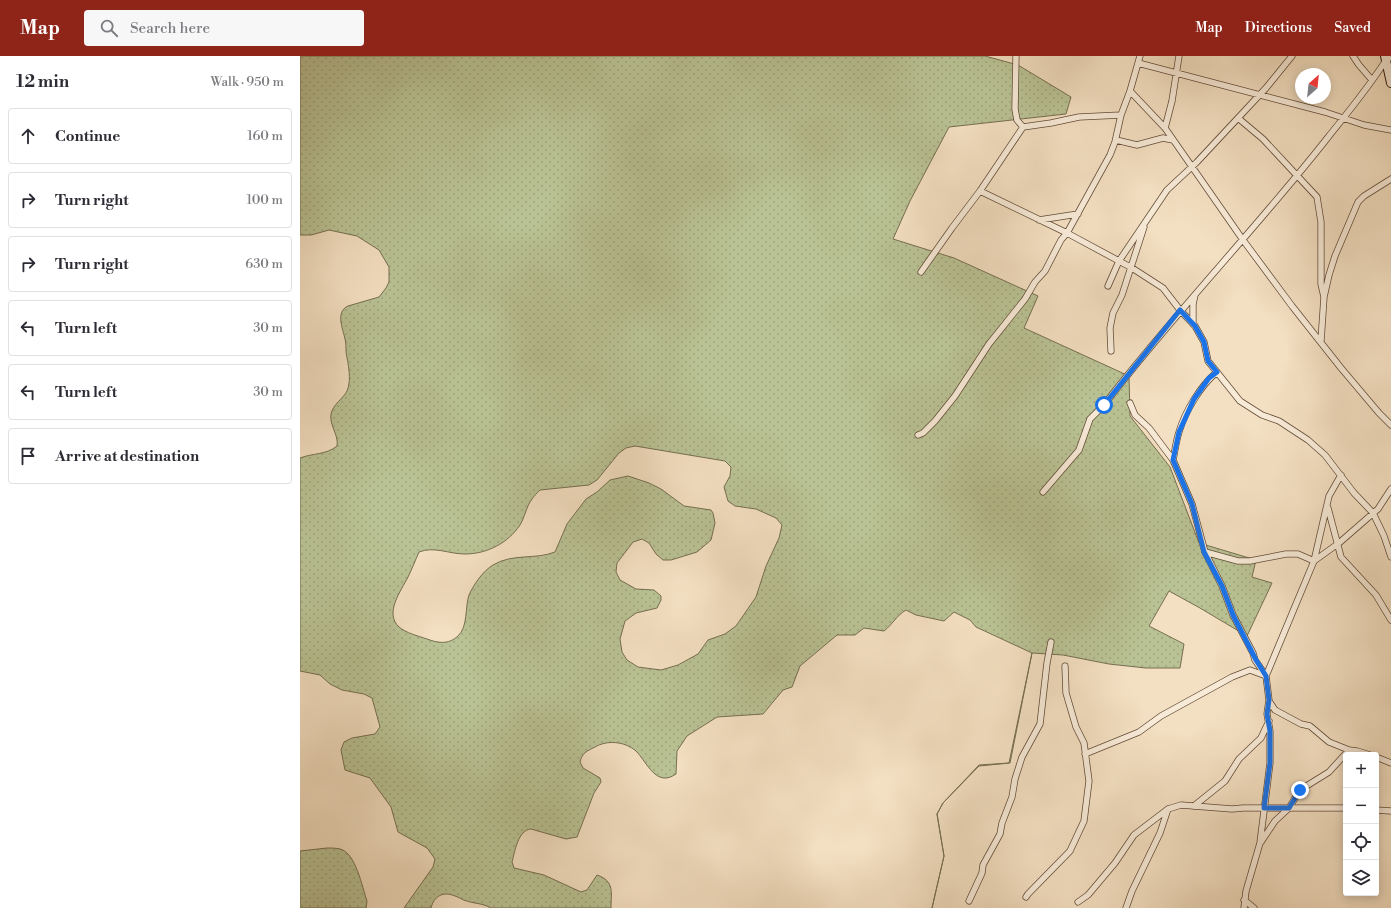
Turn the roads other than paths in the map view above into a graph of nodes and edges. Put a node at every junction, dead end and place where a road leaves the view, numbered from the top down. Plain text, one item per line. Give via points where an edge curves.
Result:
1 (1016, 56) edge
2 (1140, 56) edge
3 (1179, 56) edge
4 (1292, 56) edge
5 (1353, 56) edge
6 (1387, 58) edge
7 (1138, 63) junction
8 (1177, 72) junction
9 (1372, 80) junction
10 (1391, 82) edge
11 (1130, 91) junction
12 (1260, 95) junction
13 (1121, 115) junction
14 (1238, 118) junction
15 (1343, 118) junction
16 (1023, 127) junction
17 (1165, 128) junction
18 (1391, 130) edge
19 (1116, 140) junction
20 (1173, 140) junction
21 (1191, 167) junction
22 (1297, 176) junction
23 (1391, 179) edge
24 (980, 191) junction
25 (1078, 214) junction
26 (1146, 219) junction
27 (1039, 220) junction
28 (1067, 233) junction
29 (1243, 240) junction
30 (1119, 261) junction
31 (1132, 268) junction
32 (921, 272) dead end
33 (1108, 286) dead end
34 (1196, 293) junction
35 (1324, 297) junction
36 (1180, 310) junction
37 (1193, 325) junction
38 (1320, 341) junction
39 (1111, 351) dead end
40 (1217, 372) junction
41 (1130, 403) dead end
42 (1391, 425) edge
43 (918, 435) dead end
44 (1173, 460) junction
45 (1341, 476) junction
46 (1391, 489) edge
47 (1043, 492) dead end
48 (1327, 505) junction
49 (1373, 513) junction
50 (1337, 545) junction
51 (1204, 552) junction
52 (1391, 557) edge
53 (1314, 561) junction
54 (1391, 620) edge
55 (1051, 642) dead end
56 (1065, 666) dead end
57 (1266, 676) junction
58 (1269, 700) junction
59 (1269, 721) junction
60 (1349, 750) junction
61 (1360, 752) edge
62 (1085, 754) junction
63 (1379, 758) edge
64 (1391, 763) edge
65 (1194, 806) junction
66 (1264, 808) junction
67 (1289, 808) junction
68 (1343, 808) edge
69 (1168, 809) junction
70 (1379, 810) edge
71 (1391, 811) edge
72 (1260, 843) junction
73 (1026, 897) dead end
74 (1244, 900) junction
75 (969, 901) dead end
76 (1078, 902) dead end
77 (1126, 908) edge
78 (1244, 908) edge
79 (1254, 908) edge

1 - 16 street via 1015,109 1017,120
2 - 7 street
3 - 8 street
4 - 12 street
5 - 9 street
6 - 9 street
6 - 10 street
7 - 8 street
7 - 11 street
8 - 12 street
8 - 17 street
9 - 15 street
11 - 13 street
11 - 17 street
12 - 14 street
12 - 15 street
13 - 16 street via 1079,117
13 - 19 street
14 - 21 street
14 - 22 street via 1263,139
15 - 18 street
15 - 22 street
16 - 24 street
17 - 20 street
19 - 20 street via 1138,145 1163,138
19 - 25 street
20 - 21 street
21 - 26 street via 1167,190
21 - 29 street
22 - 29 street
22 - 35 street via 1318,201 1321,222 1321,284
23 - 35 street via 1358,202 1335,256
24 - 27 street
24 - 32 street
25 - 27 street
25 - 28 street
26 - 30 street
26 - 31 street
27 - 28 street
28 - 30 street
28 - 43 street via 1045,271 989,344 955,396 935,421
29 - 34 street
29 - 38 street
30 - 31 street
30 - 33 street
31 - 36 street via 1163,288
31 - 39 street via 1113,313 1110,328
34 - 36 street
34 - 37 street
35 - 38 street
36 - 37 street
36 - 47 street via 1090,420 1079,450
37 - 40 street via 1204,342 1208,361
38 - 42 street
40 - 44 street via 1209,378 1194,399 1179,432
40 - 45 street via 1240,400 1308,440 1325,455
41 - 44 street via 1135,415 1149,428
44 - 51 street via 1192,504
45 - 48 street via 1329,496
45 - 49 street
46 - 49 street
48 - 50 street
48 - 53 street
49 - 50 street
49 - 52 street
50 - 53 street
50 - 54 street via 1341,557 1376,594
51 - 53 street via 1238,561 1298,554
51 - 57 street via 1222,586 1233,615
53 - 57 street
55 - 75 street via 1040,724 1022,757 1000,834 983,865
56 - 62 street via 1066,693 1076,727 1084,743
57 - 58 street
57 - 62 street via 1250,670 1232,677 1161,716 1140,732
58 - 59 street
58 - 60 street via 1275,710 1310,726 1329,742
59 - 65 street via 1261,738 1239,760 1225,781
59 - 66 street via 1270,763
60 - 61 street
60 - 67 street via 1329,772 1300,790
62 - 73 street via 1089,781 1084,821 1070,851
63 - 64 street
65 - 66 street
65 - 69 street via 1181,805
66 - 67 street
66 - 72 street
67 - 68 street
67 - 72 street via 1274,821
69 - 76 street via 1134,834 1115,863 1088,895
69 - 77 street via 1160,833
70 - 71 street
72 - 74 street
74 - 78 street
74 - 79 street

